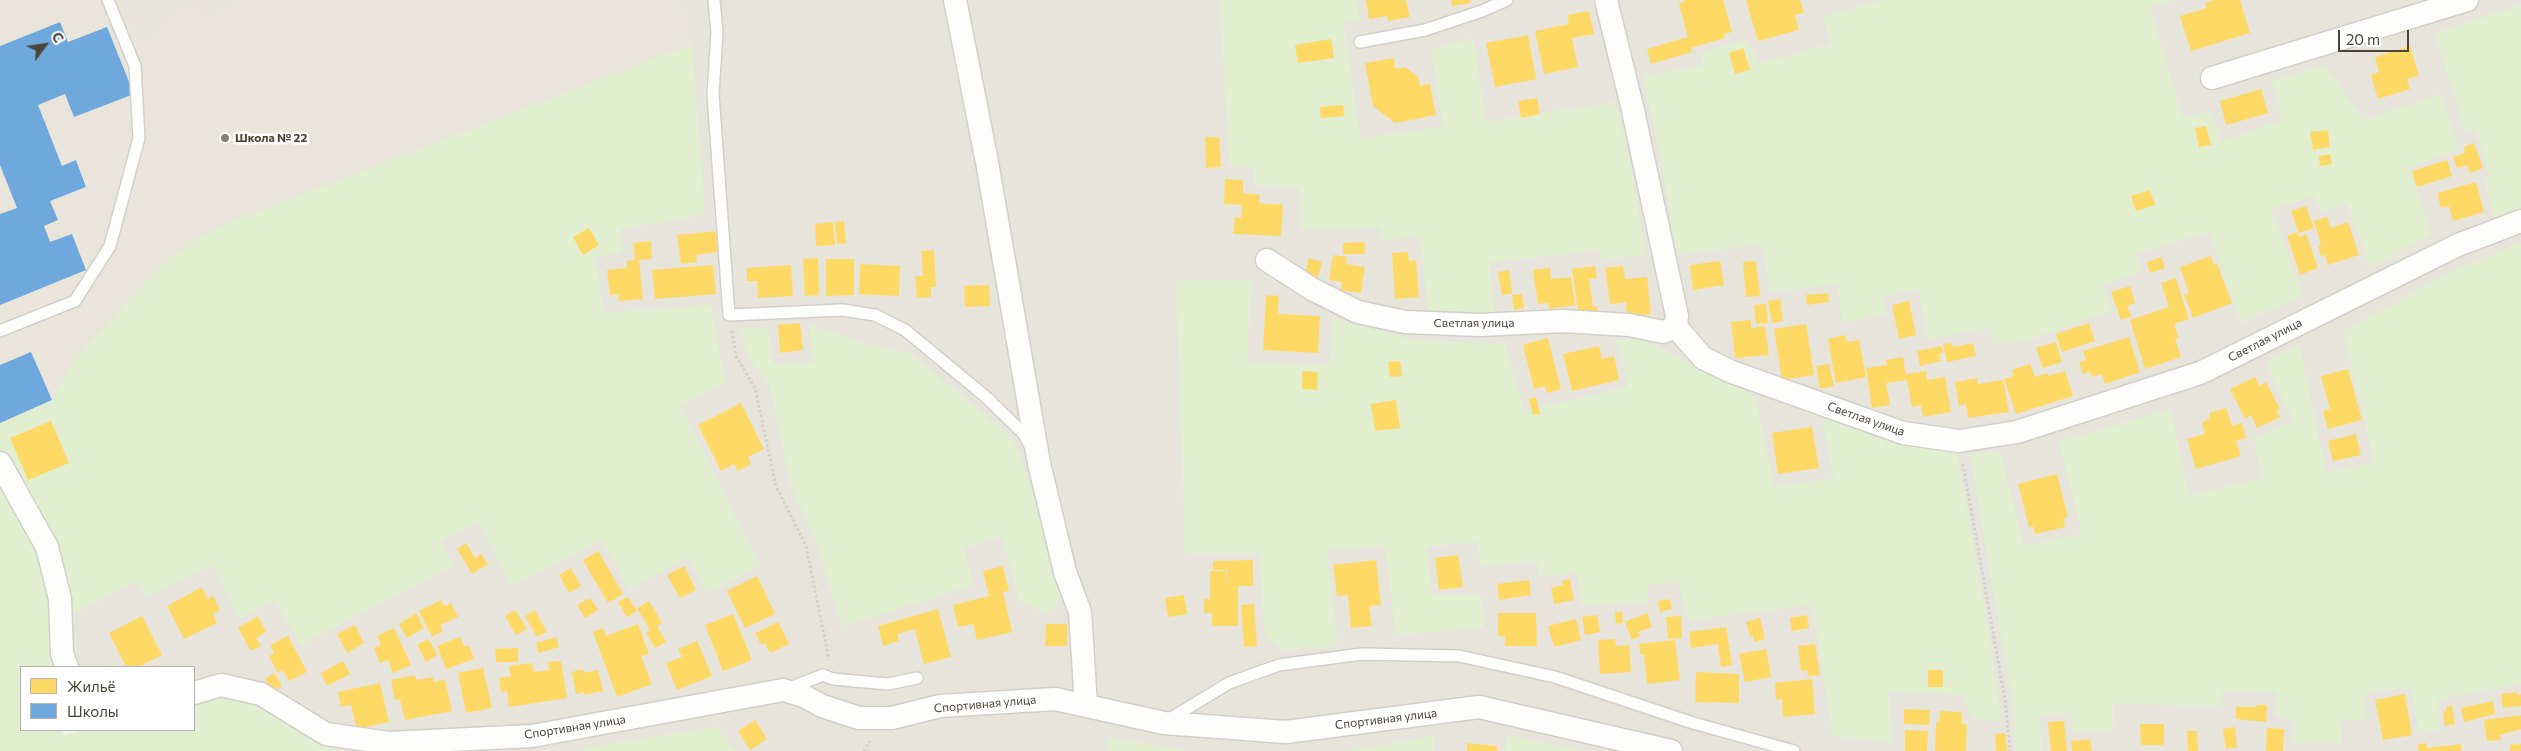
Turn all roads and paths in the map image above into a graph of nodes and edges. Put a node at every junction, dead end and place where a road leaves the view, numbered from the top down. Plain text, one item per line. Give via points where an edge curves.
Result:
1 (108, 0) edge
2 (714, 0) edge
3 (955, 0) edge
4 (1507, 0) edge
5 (1606, 0) edge
6 (2467, 0) edge
7 (1360, 42) dead end
8 (2212, 78) dead end
9 (2521, 221) edge
10 (1268, 260) dead end
11 (729, 315) junction
12 (1676, 327) junction
13 (0, 331) edge
14 (1959, 441) junction
15 (0, 462) edge
16 (1039, 463) junction
17 (67, 666) edge
18 (916, 678) dead end
19 (833, 679) junction
20 (783, 690) junction
21 (195, 693) edge
22 (1086, 704) junction
23 (1164, 723) junction
24 (1671, 751) edge
25 (1794, 751) edge
26 (2010, 751) edge

1 - 13 lane via 135,66 139,138 110,246 75,300
2 - 11 lane via 717,32 713,94
3 - 16 street via 987,162
4 - 7 lane via 1425,30
5 - 12 street via 1678,316
6 - 8 street
9 - 14 street, Светлая улица via 2458,244 2200,373 2017,432
10 - 12 street, Светлая улица via 1312,289 1358,312 1405,322 1480,325 1563,321 1629,325 1663,332
11 - 16 lane via 842,310 875,315 906,330 986,397 1024,434
11 - 19 path via 736,356 755,388 776,486 806,546
12 - 14 street, Светлая улица via 1703,358 1732,372 1903,433
14 - 26 path via 2005,700
15 - 17 street via 47,548 60,599 62,654
16 - 22 street via 1065,572 1080,612
18 - 19 lane via 888,684
19 - 20 lane via 823,675
20 - 21 street, Спортивная улица via 532,736 389,743 326,734 261,694 221,685
20 - 22 street, Спортивная улица via 859,718 892,718 940,706 1055,698
22 - 23 street, Спортивная улица
23 - 24 street, Спортивная улица via 1286,732 1479,707
23 - 25 lane via 1229,683 1279,665 1362,654 1459,656 1556,677 1693,723

